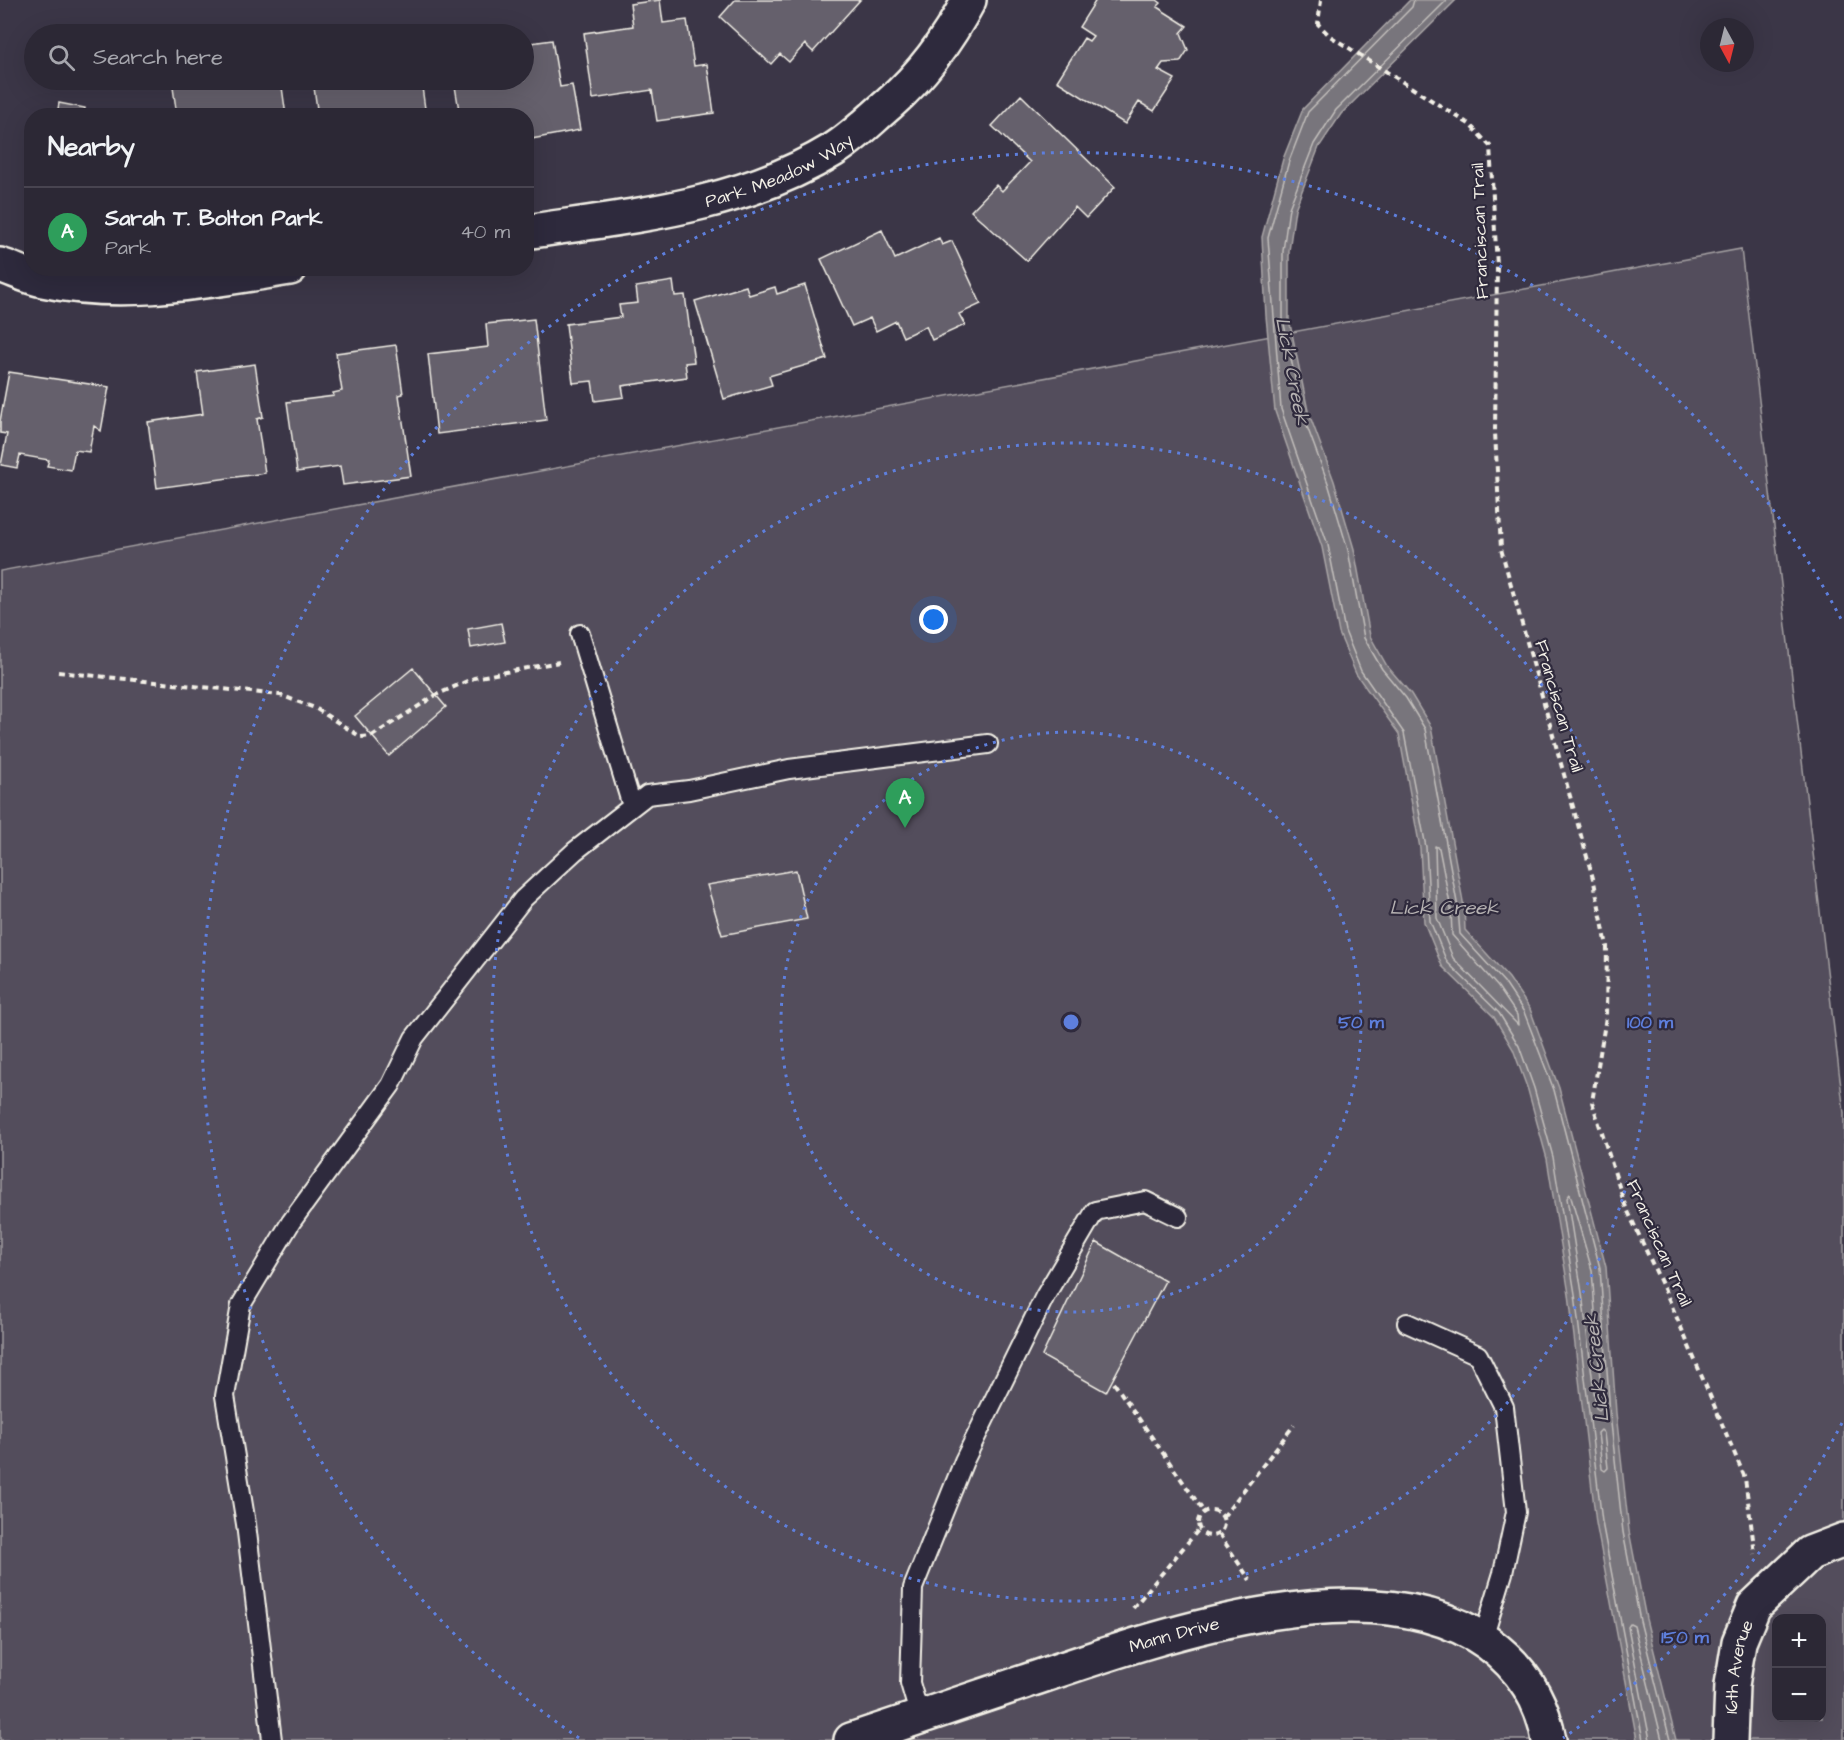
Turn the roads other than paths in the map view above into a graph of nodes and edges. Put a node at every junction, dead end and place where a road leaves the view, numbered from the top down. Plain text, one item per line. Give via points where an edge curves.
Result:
1 (969, 0) edge
2 (534, 231) edge
3 (0, 265) edge
4 (24, 273) edge
5 (32, 276) edge
6 (240, 276) edge
7 (580, 634) dead end
8 (988, 744) dead end
9 (632, 806) junction
10 (1178, 1217) dead end
11 (1407, 1323) dead end
12 (1844, 1540) edge
13 (1492, 1646) junction
14 (920, 1717) junction
15 (272, 1740) edge
16 (851, 1740) edge
17 (1550, 1740) edge
18 (1730, 1740) edge

1 - 2 street, Park Meadow Way via 938,51 902,93 861,130 799,169 766,184 678,209
3 - 4 street
5 - 6 street via 124,289 172,287
7 - 9 lane
8 - 9 lane via 769,772 647,795
9 - 15 lane via 523,899 482,948 414,1038 391,1085 291,1222 241,1305 225,1396 246,1524
10 - 14 lane via 1145,1201 1095,1211 1045,1296 964,1461 913,1588 910,1683
11 - 13 lane via 1478,1355 1504,1407 1516,1512
12 - 18 street, 16th Avenue via 1810,1553 1760,1598 1739,1642 1732,1685
13 - 14 street, Mann Drive via 1448,1620 1401,1609 1353,1606 1272,1613 1148,1641
13 - 17 street via 1529,1685
14 - 16 street, Mann Drive

